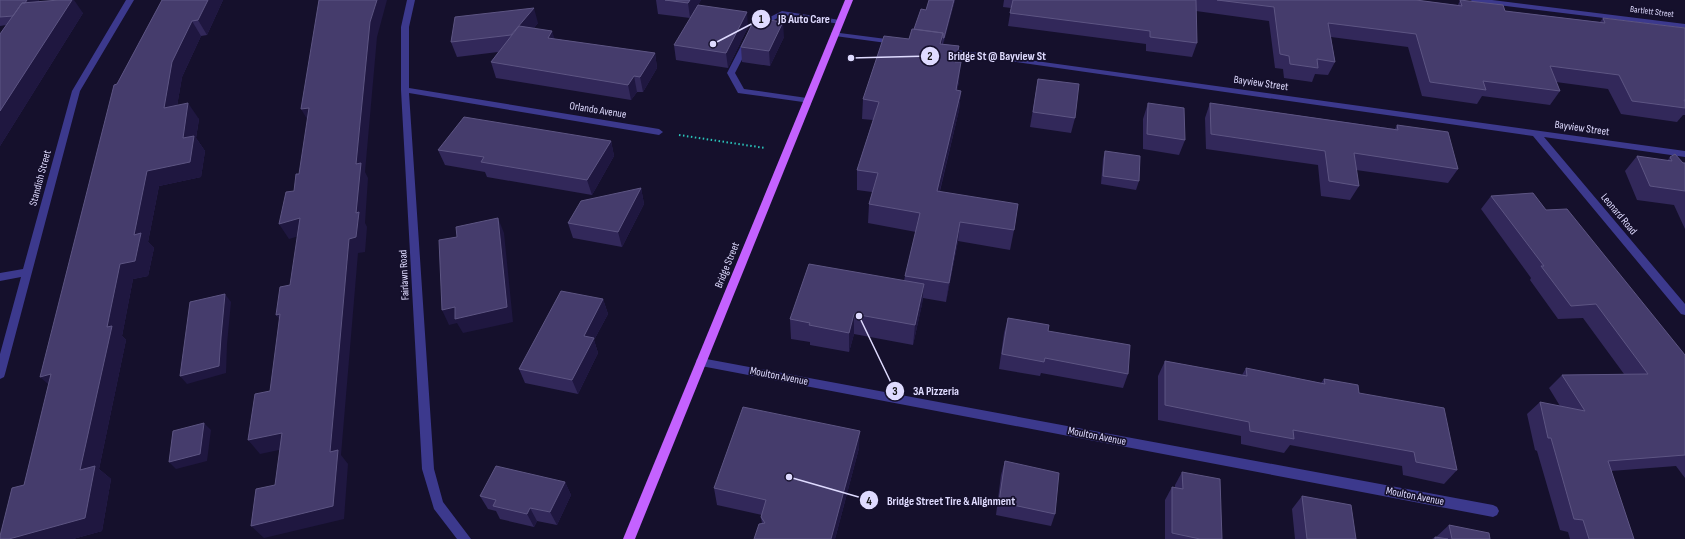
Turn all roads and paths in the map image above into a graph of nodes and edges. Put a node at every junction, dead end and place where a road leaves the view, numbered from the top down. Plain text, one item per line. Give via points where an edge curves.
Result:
1 (130, 0) edge
2 (411, 0) edge
3 (849, 0) edge
4 (1474, 0) edge
5 (840, 22) junction
6 (1685, 26) edge
7 (835, 34) junction
8 (904, 44) edge
9 (935, 48) edge
10 (405, 90) junction
11 (807, 101) junction
12 (658, 132) joint
13 (1535, 132) junction
14 (787, 151) junction
15 (1685, 154) edge
16 (27, 272) junction
17 (0, 277) edge
18 (1685, 311) edge
19 (701, 362) junction
20 (0, 374) edge
21 (1493, 511) dead end
22 (465, 539) edge
23 (629, 539) edge

1 - 16 street, Standish Street via 76,91
2 - 10 street, Fairlawn Road via 405,27
3 - 5 main road, Bridge Street
4 - 6 street, Bartlett Street
5 - 7 main road, Bridge Street
5 - 11 street via 782,13 756,24 731,73 741,91
7 - 8 street
7 - 11 main road, Bridge Street
9 - 13 street, Bayview Street
10 - 12 street, Orlando Avenue
10 - 22 street, Fairlawn Road via 428,469 438,505
11 - 14 main road, Bridge Street
12 - 14 path
13 - 15 street, Bayview Street
13 - 18 street, Leonard Road
14 - 19 main road, Bridge Street
16 - 17 street
16 - 20 street, Standish Street
19 - 21 street, Moulton Avenue
19 - 23 main road, Bridge Street

